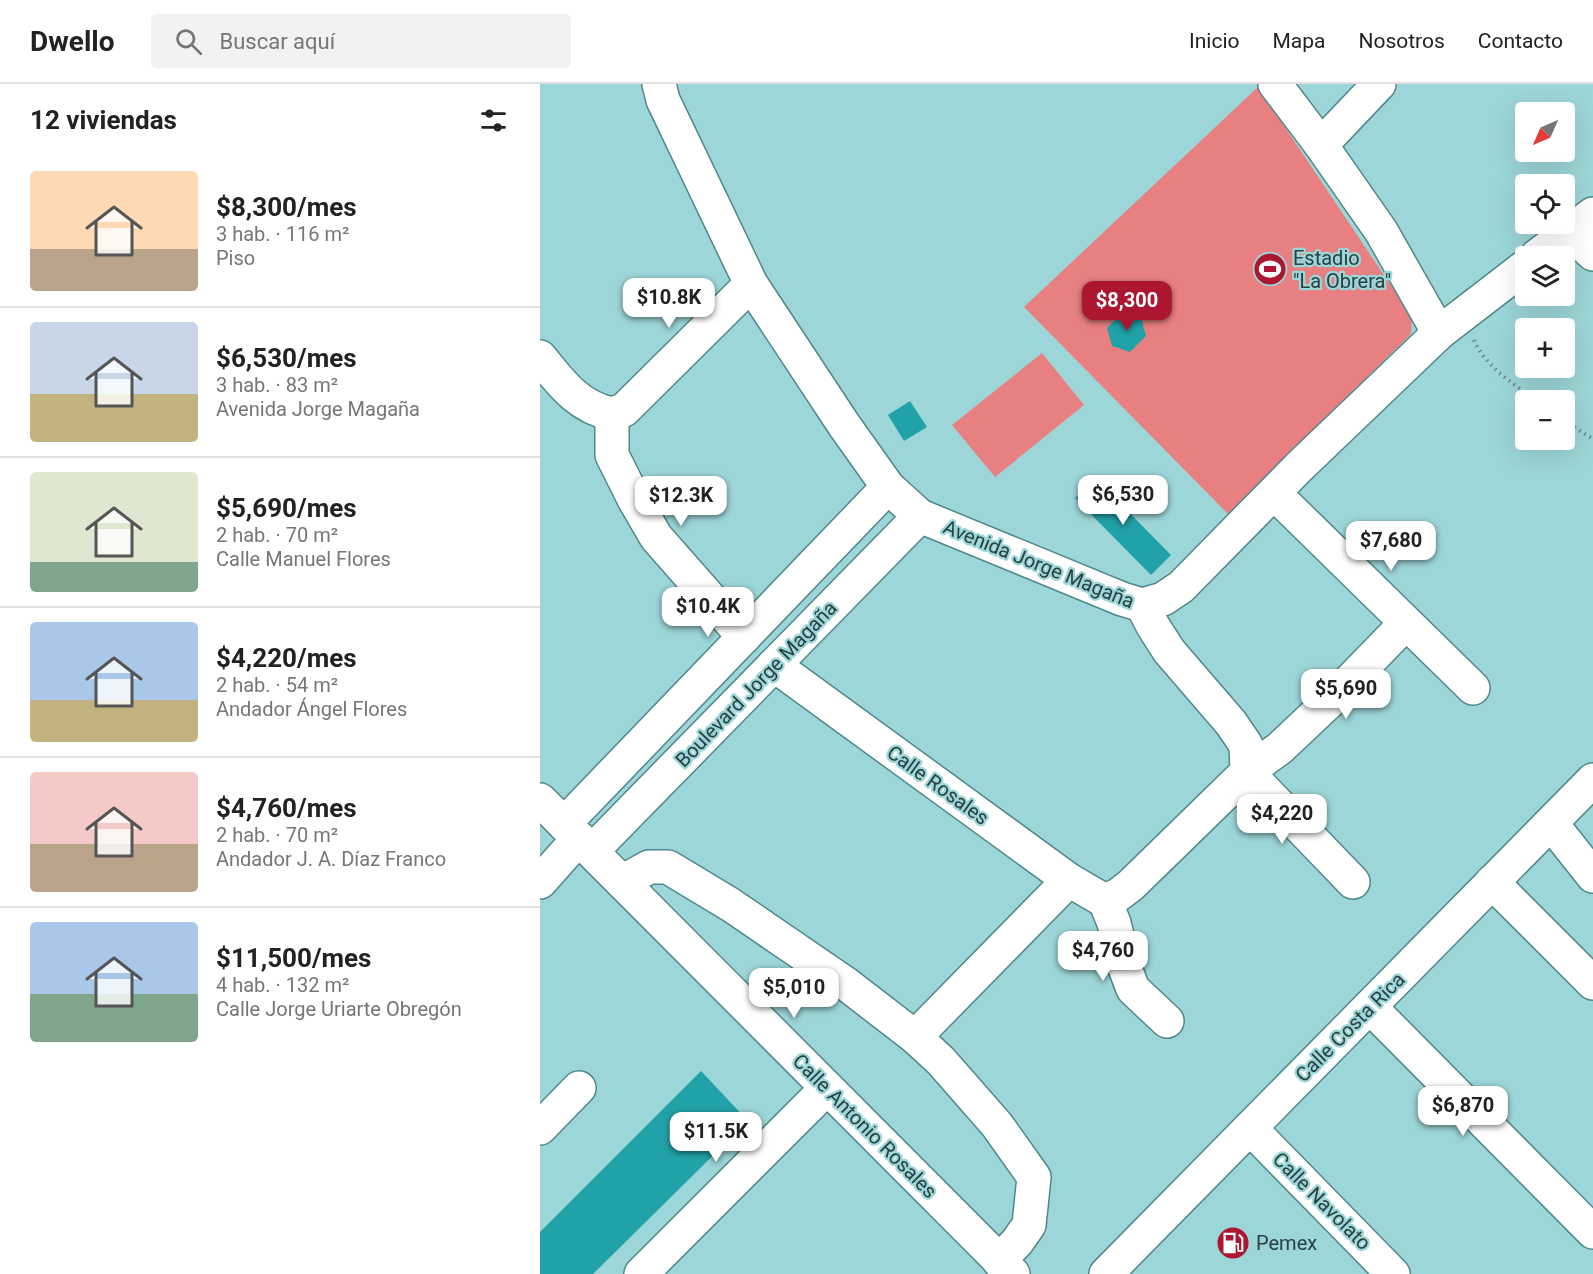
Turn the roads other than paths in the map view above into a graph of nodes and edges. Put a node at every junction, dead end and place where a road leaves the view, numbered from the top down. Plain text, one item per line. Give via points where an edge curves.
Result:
1 (659, 84) edge
2 (1275, 84) edge
3 (1379, 84) edge
4 (1322, 145) junction
5 (1581, 223) edge
6 (1550, 246) edge
7 (1593, 254) edge
8 (1515, 275) edge
9 (751, 284) junction
10 (1451, 324) junction
11 (540, 357) edge
12 (612, 414) junction
13 (888, 487) junction
14 (1274, 493) junction
15 (920, 516) junction
16 (1142, 606) junction
17 (1406, 623) junction
18 (744, 637) junction
19 (774, 665) junction
20 (1473, 688) dead end
21 (1247, 772) junction
22 (1593, 780) edge
23 (540, 800) edge
24 (1551, 823) junction
25 (578, 838) junction
26 (1593, 876) edge
27 (1068, 880) junction
28 (540, 882) edge
29 (622, 882) junction
30 (1353, 882) dead end
31 (1492, 882) junction
32 (1105, 901) junction
33 (1593, 983) edge
34 (1370, 1007) junction
35 (1167, 1021) dead end
36 (915, 1037) junction
37 (579, 1088) dead end
38 (827, 1088) junction
39 (540, 1128) edge
40 (1250, 1128) junction
41 (1593, 1232) edge
42 (1006, 1267) edge
43 (1109, 1273) edge
44 (641, 1274) edge
45 (1394, 1274) edge

1 - 9 street, Avenida Jorge Magaña via 663,100
2 - 4 street
3 - 4 street
4 - 10 street
5 - 6 street
5 - 7 street
8 - 10 street, Avenida Jorge Magaña
9 - 12 street via 624,410
9 - 13 street, Avenida Jorge Magaña
10 - 14 street, Avenida Jorge Magaña
11 - 12 street via 574,396 598,411
12 - 18 street via 612,455 656,537
13 - 15 street, Avenida Jorge Magaña
13 - 18 street, Boulevard Jorge Magaña
14 - 16 street, Avenida Jorge Magaña via 1181,587
14 - 17 street
15 - 16 street, Avenida Jorge Magaña
15 - 19 street, Boulevard Jorge Magaña
16 - 21 street via 1169,651 1246,745
17 - 20 street
17 - 21 street via 1280,748
18 - 25 street, Boulevard Jorge Magaña
19 - 25 street, Boulevard Jorge Magaña
19 - 27 street, Calle Rosales
21 - 30 street
21 - 32 street via 1131,885
22 - 24 street, Calle Costa Rica
23 - 25 street, Calle Antonio Rosales
24 - 26 street
24 - 31 street, Calle Costa Rica
25 - 28 street
25 - 29 street, Calle Antonio Rosales
27 - 32 street, Calle Rosales
27 - 36 street
29 - 36 street via 649,867 668,867 845,983
29 - 38 street, Calle Antonio Rosales
31 - 33 street
31 - 34 street, Calle Costa Rica
32 - 35 street via 1133,989
34 - 40 street, Calle Costa Rica
34 - 41 street
36 - 42 street via 997,1125 1034,1177 1029,1225
37 - 39 street
38 - 42 street, Calle Antonio Rosales
38 - 44 street
40 - 43 street, Calle Costa Rica
40 - 45 street, Calle Navolato

